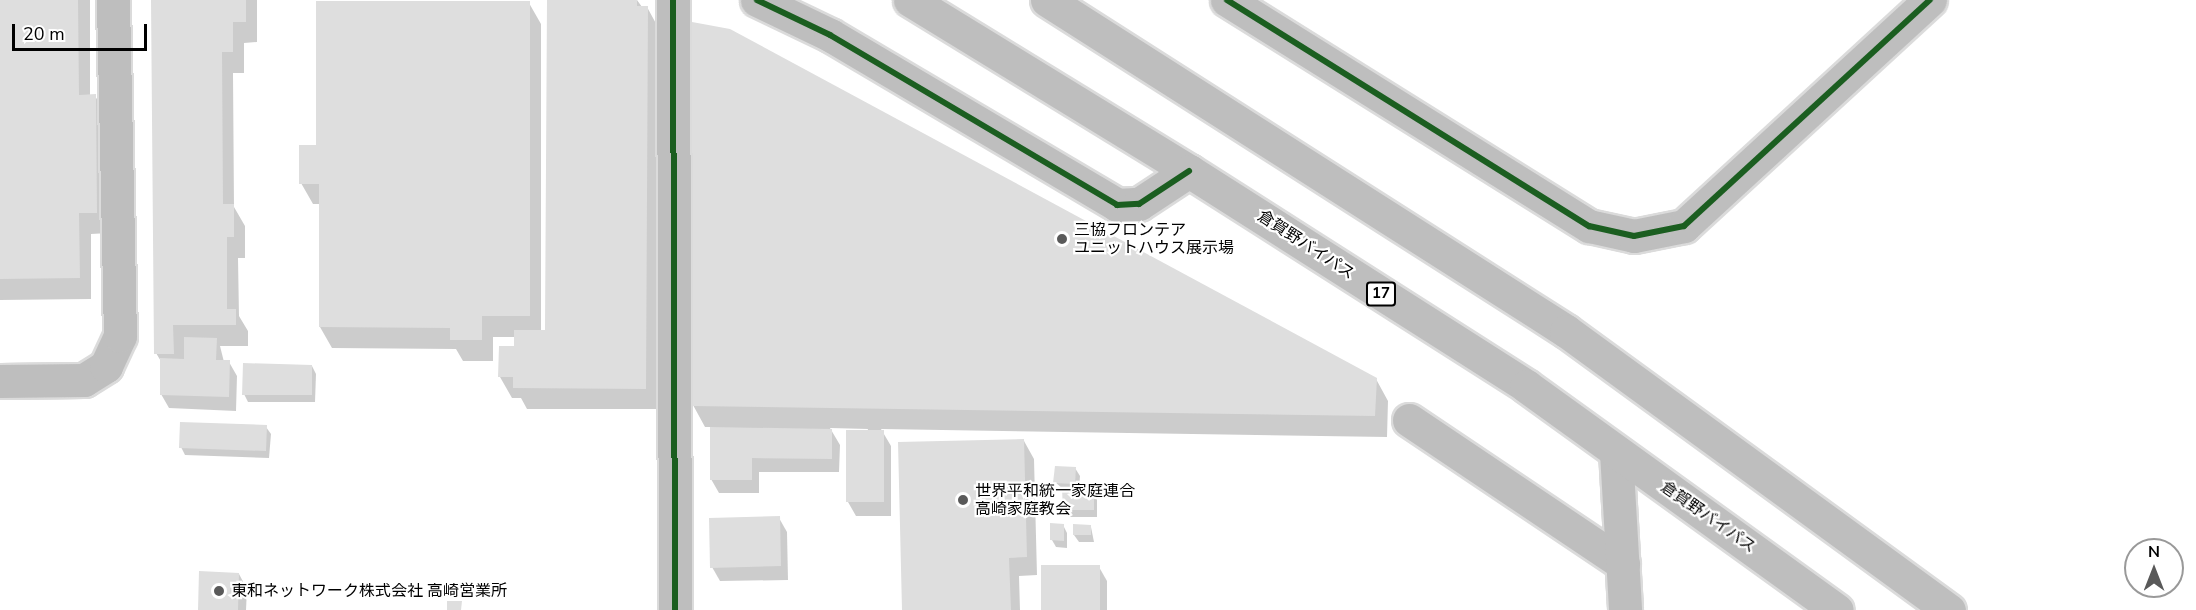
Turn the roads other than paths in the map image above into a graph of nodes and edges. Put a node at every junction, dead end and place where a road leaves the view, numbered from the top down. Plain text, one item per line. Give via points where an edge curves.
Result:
1 (113, 0) edge
2 (673, 0) edge
3 (757, 0) edge
4 (910, 0) edge
5 (1047, 0) edge
6 (1227, 0) edge
7 (1930, 0) edge
8 (1189, 171) junction
9 (0, 381) edge
10 (1408, 420) dead end
11 (1616, 452) junction
12 (1623, 564) junction
13 (675, 610) edge
14 (1625, 610) edge
15 (1838, 610) edge
16 (1949, 610) edge

1 - 9 main road via 120,336 106,366 84,380
2 - 13 main road
3 - 8 main road via 830,35 1118,205 1139,204
4 - 8 main road, 倉賀野バイパス / 17
5 - 16 main road via 1566,331
6 - 7 main road via 1589,226 1634,236 1684,226
8 - 11 main road, 倉賀野バイパス / 17 via 1526,386
10 - 12 main road
11 - 12 main road
11 - 15 main road, 倉賀野バイパス / 17
12 - 14 main road

